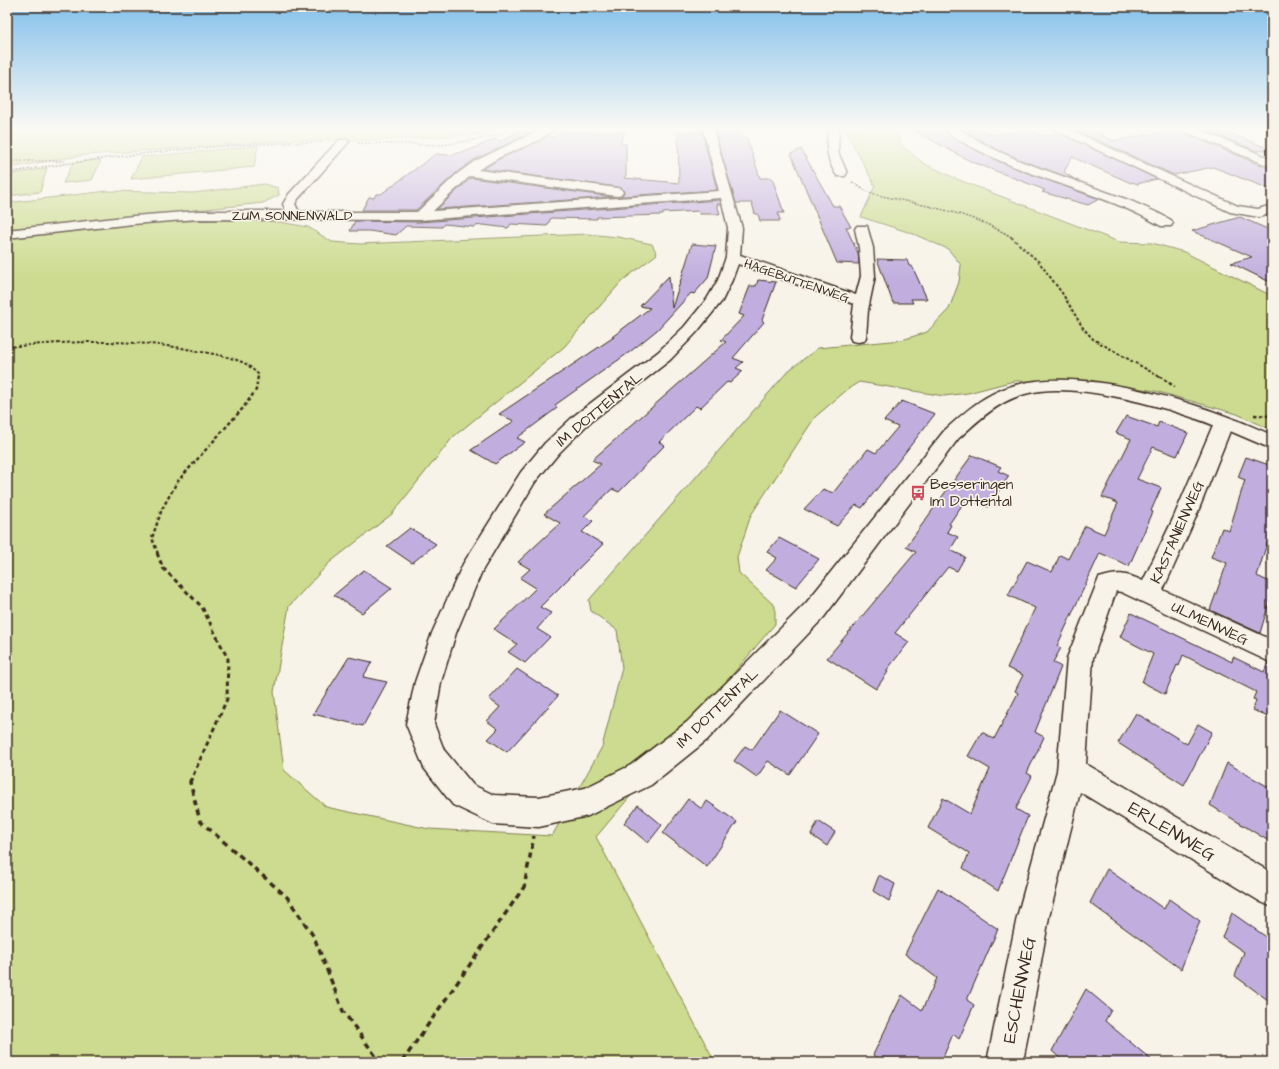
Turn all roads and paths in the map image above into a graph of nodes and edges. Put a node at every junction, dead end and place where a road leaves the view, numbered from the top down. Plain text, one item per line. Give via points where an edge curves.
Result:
1 (309, 179) edge
2 (460, 179) edge
3 (520, 179) edge
4 (721, 179) edge
5 (849, 179) edge
6 (1056, 179) edge
7 (1166, 179) edge
8 (725, 194) junction
9 (660, 198) junction
10 (1272, 209) edge
11 (295, 216) junction
12 (420, 216) junction
13 (1166, 223) dead end
14 (862, 229) dead end
15 (7, 234) edge
16 (733, 257) junction
17 (862, 302) junction
18 (858, 336) dead end
19 (7, 347) edge
20 (1178, 389) dead end
21 (1224, 422) junction
22 (1272, 443) edge
23 (1149, 594) junction
24 (1272, 652) edge
25 (1071, 771) junction
26 (539, 812) junction
27 (1272, 891) edge
28 (380, 1062) edge
29 (402, 1062) edge
30 (1005, 1062) edge

1 - 11 street via 289,204
2 - 12 street
3 - 9 street
4 - 8 street
5 - 20 path via 866,191 968,216 995,227 1014,239 1039,262 1083,328 1094,339 1154,372
6 - 13 street via 1135,206
7 - 10 street via 1235,209 1260,213
8 - 9 street
8 - 16 street, IM DOTTENTAL via 735,228
9 - 12 street, ZUM SONNENWALD
11 - 12 street, ZUM SONNENWALD
11 - 15 street, ZUM SONNENWALD via 165,217
14 - 17 street, HAGEBUTTENWEG via 868,276
16 - 17 street, HAGEBUTTENWEG
16 - 26 street, IM DOTTENTAL via 714,301 690,330 664,356 582,419 552,448 528,477 471,570 444,633 428,682 420,724 434,759 463,794 493,809
17 - 18 street, HAGEBUTTENWEG
19 - 28 path via 96,342 193,348 247,364 258,374 256,390 243,408 177,482 162,509 152,538 162,568 202,607 228,659 227,699 190,782 200,821 287,897 314,937 343,1011
21 - 22 street, IM DOTTENTAL
21 - 23 street, KASTANIENWEG via 1184,519
21 - 26 street, IM DOTTENTAL via 1147,397 1052,384 1018,390 993,402 973,414 951,435 815,610 697,731 641,775 588,802
23 - 24 street, ULMENWEG
23 - 25 street, KASTANIENWEG via 1125,583 1107,584 1080,658
25 - 27 street, ERLENWEG
25 - 30 street, ESCHENWEG via 1033,917
26 - 29 path via 524,888

